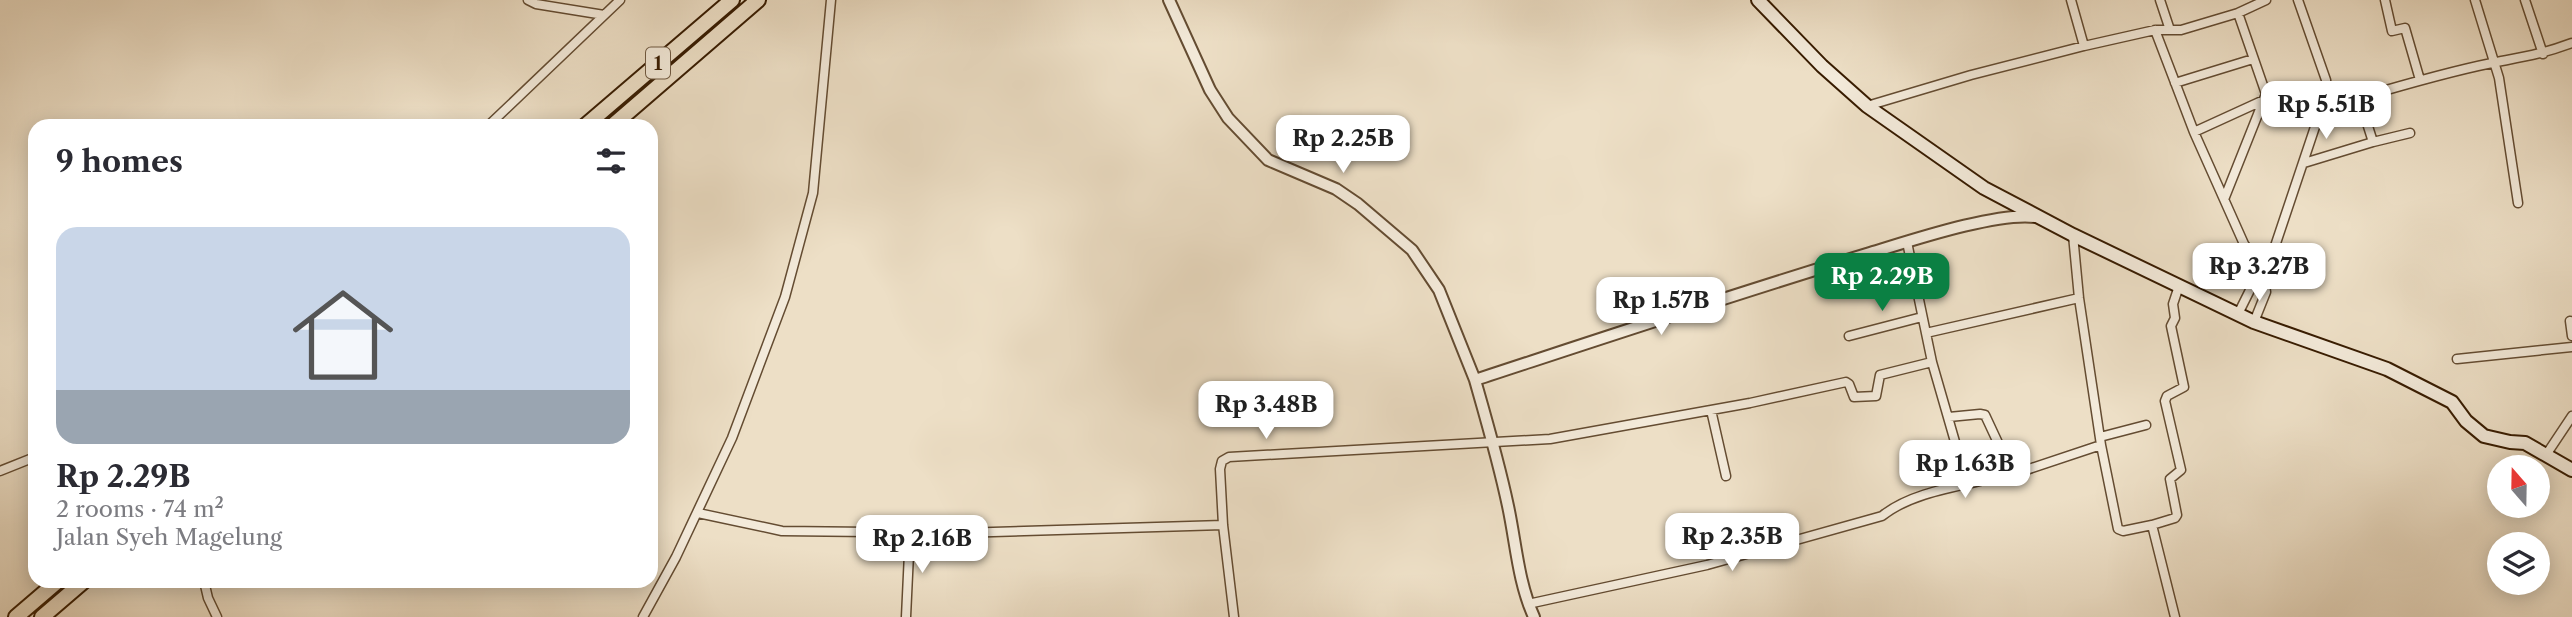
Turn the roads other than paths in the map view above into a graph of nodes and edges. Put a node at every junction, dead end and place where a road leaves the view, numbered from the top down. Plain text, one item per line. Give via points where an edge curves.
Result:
1 (528, 0) edge
2 (620, 0) edge
3 (732, 0) edge
4 (758, 0) edge
5 (831, 0) edge
6 (1169, 0) edge
7 (1758, 0) edge
8 (2071, 0) edge
9 (2160, 0) edge
10 (2266, 0) edge
11 (2298, 0) edge
12 (2385, 0) edge
13 (2475, 0) edge
14 (2525, 0) edge
15 (2238, 13) junction
16 (604, 15) junction
17 (2155, 30) junction
18 (2170, 30) junction
19 (2572, 43) edge
20 (2084, 46) junction
21 (2543, 54) junction
22 (2253, 59) junction
23 (2494, 62) junction
24 (2420, 80) junction
25 (2175, 83) junction
26 (2264, 100) junction
27 (1867, 106) junction
28 (495, 119) edge
29 (593, 119) edge
30 (620, 119) edge
31 (2194, 132) junction
32 (2410, 133) dead end
33 (2373, 142) junction
34 (2304, 163) junction
35 (2225, 197) junction
36 (2518, 204) dead end
37 (2038, 218) junction
38 (2073, 235) junction
39 (1907, 242) junction
40 (2266, 277) junction
41 (2179, 286) junction
42 (2079, 298) junction
43 (2238, 314) junction
44 (1922, 317) junction
45 (2570, 321) dead end
46 (2254, 322) junction
47 (1926, 333) junction
48 (1849, 336) dead end
49 (2572, 336) edge
50 (2572, 347) edge
51 (2457, 359) dead end
52 (1933, 362) junction
53 (1475, 380) junction
54 (1711, 411) junction
55 (2572, 416) edge
56 (1949, 417) junction
57 (2146, 425) dead end
58 (1492, 441) junction
59 (2100, 441) junction
60 (2546, 454) junction
61 (28, 460) edge
62 (2572, 470) edge
63 (0, 471) edge
64 (2013, 475) junction
65 (2002, 476) junction
66 (1726, 477) dead end
67 (698, 513) junction
68 (1223, 525) junction
69 (2151, 525) junction
70 (910, 533) junction
71 (50, 588) edge
72 (76, 588) edge
73 (206, 588) edge
74 (1528, 604) junction
75 (16, 617) edge
76 (42, 617) edge
77 (217, 617) edge
78 (643, 617) edge
79 (906, 617) edge
80 (1234, 617) edge
81 (1534, 617) edge
82 (2175, 617) edge

1 - 16 street
2 - 16 street
3 - 29 highway, 1
4 - 30 highway, 1
5 - 67 street via 813,193 776,324
6 - 53 street via 1210,90 1228,118 1269,160 1336,189 1412,250 1439,290
7 - 27 main road
8 - 20 street
9 - 18 street
10 - 15 street
11 - 34 street via 2327,86
12 - 24 street via 2392,32 2405,28
13 - 23 street
14 - 21 street
15 - 18 street
15 - 22 street
16 - 28 street
17 - 18 street
17 - 20 street
17 - 25 street
19 - 21 street
20 - 27 street
21 - 23 street
22 - 25 street
22 - 26 street
23 - 24 street
23 - 36 street
24 - 33 street via 2359,97
25 - 31 street
26 - 31 street
26 - 35 street
27 - 37 main road via 1984,188
31 - 35 street
32 - 33 street
33 - 34 street
34 - 40 street
35 - 40 street via 2245,244
37 - 38 main road
37 - 39 street via 2019,216
38 - 41 main road
38 - 42 street
39 - 44 street
39 - 53 street
40 - 43 street via 2252,286
40 - 46 street via 2266,292
41 - 43 main road
41 - 69 street via 2171,326 2184,387 2165,401 2181,470 2169,480 2178,515
42 - 47 street
42 - 59 street
43 - 46 main road
44 - 47 street
44 - 48 street
45 - 49 street
46 - 60 main road via 2387,369 2452,402 2484,436 2525,443
47 - 52 street
50 - 51 street
52 - 54 street via 1881,375 1876,396 1854,397 1846,382
52 - 56 street
53 - 58 street
54 - 58 street via 1550,439
54 - 66 street
55 - 60 street
56 - 64 street via 1985,415
56 - 65 street via 1964,468 1992,467
57 - 59 street
58 - 68 street via 1229,457 1220,469
58 - 74 street
59 - 64 street
59 - 69 street via 2118,529
60 - 62 main road
61 - 63 street
64 - 65 street
65 - 74 street via 1921,496 1882,516 1707,565
67 - 70 street via 782,531
67 - 78 street
68 - 70 street
68 - 80 street
69 - 82 street
70 - 79 street
71 - 75 highway
72 - 76 highway
73 - 77 street
74 - 81 street

